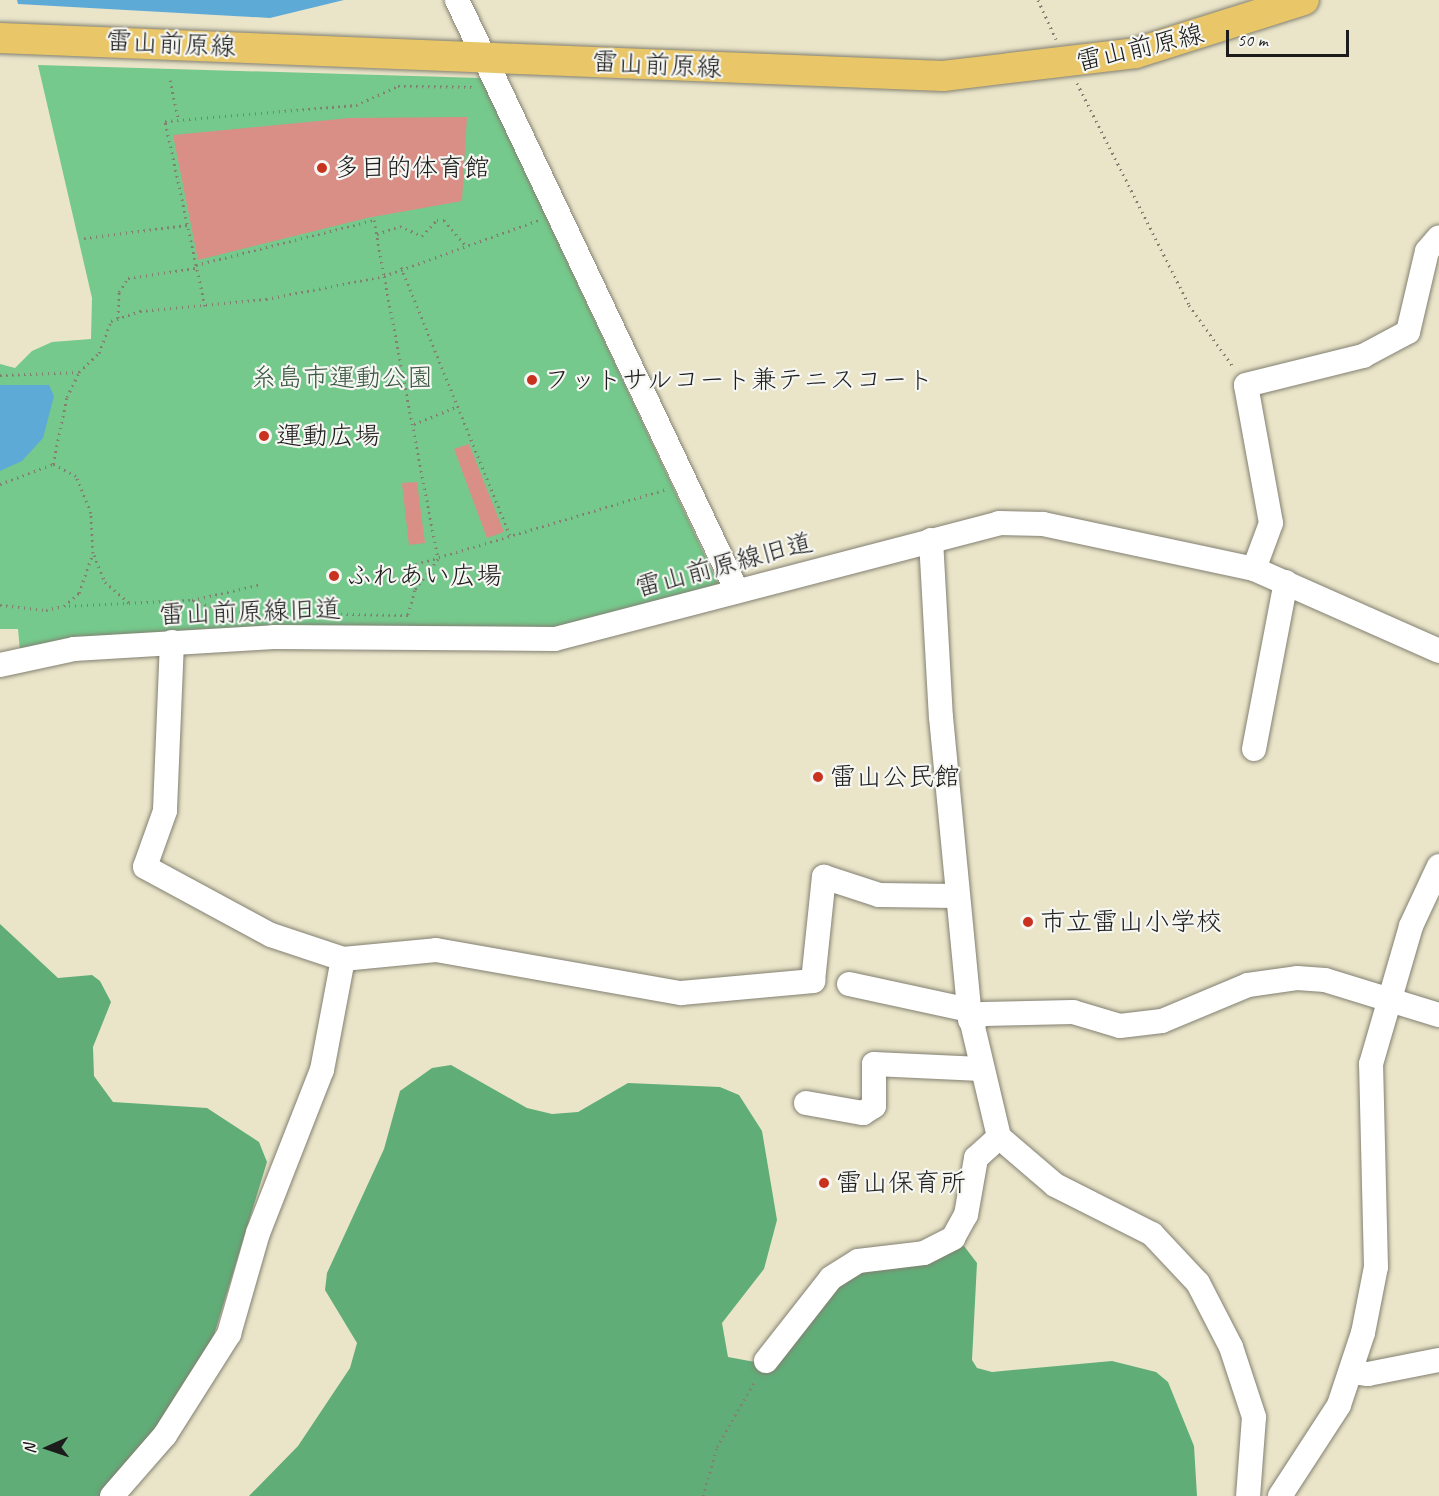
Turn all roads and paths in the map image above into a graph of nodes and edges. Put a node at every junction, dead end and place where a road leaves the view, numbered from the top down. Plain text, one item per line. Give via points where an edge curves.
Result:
1 (457, 0) edge
2 (1038, 0) edge
3 (1304, 0) edge
4 (0, 38) edge
5 (486, 57) junction
6 (1068, 64) junction
7 (170, 80) dead end
8 (482, 97) dead end
9 (178, 119) junction
10 (547, 218) dead end
11 (187, 225) junction
12 (377, 234) junction
13 (1439, 237) edge
14 (84, 238) dead end
15 (465, 245) junction
16 (196, 267) junction
17 (401, 267) junction
18 (384, 276) junction
19 (205, 306) junction
20 (118, 318) junction
21 (79, 372) junction
22 (0, 375) edge
23 (1246, 385) junction
24 (458, 406) junction
25 (414, 424) junction
26 (53, 464) junction
27 (0, 483) edge
28 (674, 487) dead end
29 (510, 535) junction
30 (930, 540) junction
31 (93, 554) junction
32 (438, 559) junction
33 (410, 566) dead end
34 (1254, 569) junction
35 (1286, 582) junction
36 (258, 585) dead end
37 (737, 591) junction
38 (190, 600) junction
39 (134, 604) junction
40 (0, 605) edge
41 (64, 606) junction
42 (172, 642) junction
43 (1434, 643) edge
44 (0, 665) edge
45 (1254, 749) dead end
46 (1439, 866) edge
47 (956, 896) junction
48 (343, 959) junction
49 (849, 984) dead end
50 (1386, 998) junction
51 (969, 1015) junction
52 (1439, 1015) edge
53 (981, 1069) junction
54 (806, 1103) dead end
55 (999, 1137) junction
56 (1439, 1360) edge
57 (766, 1361) joint
58 (1353, 1372) junction
59 (112, 1496) edge
60 (703, 1496) edge
61 (1248, 1496) edge
62 (1280, 1496) edge

1 - 5 street
2 - 6 path
3 - 6 main road, 雷山前原線 via 1165,45
4 - 5 main road, 雷山前原線
5 - 6 main road, 雷山前原線 via 943,76
5 - 37 street
6 - 23 path via 1189,305
7 - 9 path
8 - 9 path via 477,87 398,86 356,105
9 - 11 path via 165,121
10 - 15 path
11 - 14 path
11 - 16 path
12 - 15 path via 400,226 422,237 436,220 444,220
12 - 16 path via 374,220
12 - 18 path
13 - 23 street via 1427,251 1408,332 1363,356
15 - 17 path
16 - 19 path
16 - 20 path via 128,278 119,292
17 - 18 path
17 - 24 path
18 - 19 path
18 - 25 path
19 - 20 path
20 - 21 path via 106,329 99,353
21 - 22 path
21 - 26 path via 67,397
23 - 34 street via 1271,523
24 - 25 path
24 - 29 path
25 - 32 path
26 - 27 path
26 - 31 path via 83,486 91,513
28 - 29 path
29 - 32 path
30 - 34 street, 雷山前原線旧道 via 999,523 1043,524
30 - 37 street, 雷山前原線旧道
30 - 47 street
31 - 39 path via 105,582 120,600
31 - 41 path via 79,592
32 - 33 path
32 - 38 path via 415,590 408,615 236,612
34 - 35 street, 雷山前原線旧道
35 - 43 street, 雷山前原線旧道
35 - 45 street
36 - 38 path
37 - 42 street, 雷山前原線旧道 via 555,639
38 - 39 path
39 - 41 path
40 - 41 path
42 - 44 street, 雷山前原線旧道 via 74,649
42 - 48 street via 165,811 146,867 271,934
46 - 50 street
47 - 48 street via 879,895 824,877 813,981 681,993 436,950
47 - 51 street
48 - 59 street via 322,1070 258,1233 230,1334 165,1435
49 - 51 street
50 - 51 street via 1297,978 1248,985 1162,1022 1120,1026 1073,1012
50 - 52 street
50 - 58 street via 1370,1088 1376,1267
51 - 53 street
53 - 54 street via 874,1064 874,1106 863,1113
53 - 55 street
55 - 57 street via 976,1158 966,1215 952,1238 924,1253 858,1261 831,1278
55 - 61 street via 1055,1185 1152,1234 1198,1283 1231,1347 1254,1417
56 - 58 street via 1368,1374
57 - 60 path via 717,1447
58 - 62 street via 1325,1432

